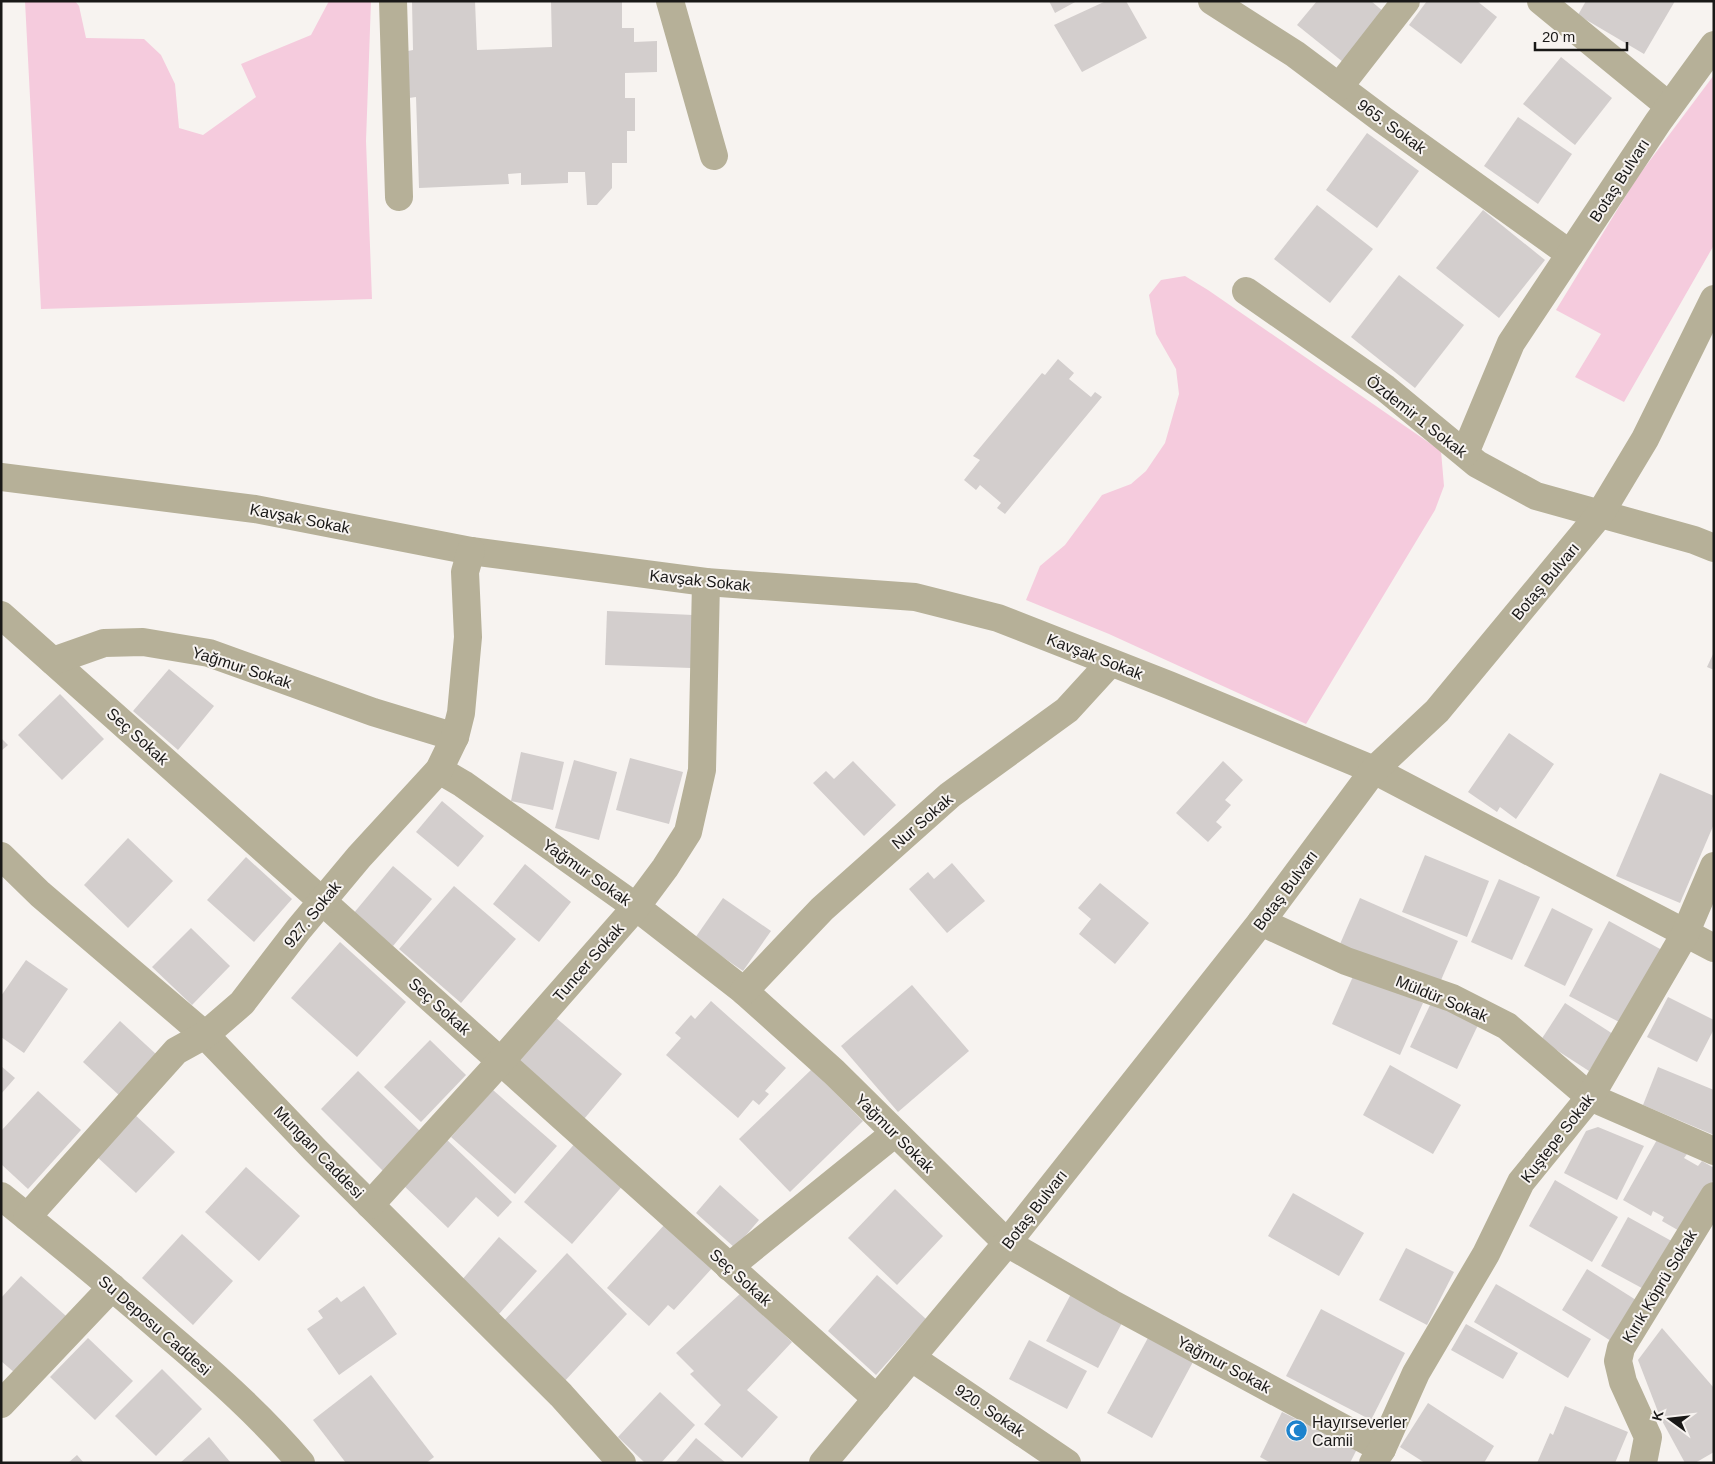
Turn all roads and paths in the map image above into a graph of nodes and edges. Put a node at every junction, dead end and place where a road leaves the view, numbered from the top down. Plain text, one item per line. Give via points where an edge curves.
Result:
1 (394, 1) edge
2 (670, 1) edge
3 (1212, 1) edge
4 (1406, 1) edge
5 (1541, 1) edge
6 (1714, 45) edge
7 (1339, 87) junction
8 (1669, 106) junction
9 (714, 156) dead end
10 (399, 197) dead end
11 (1570, 254) junction
12 (1246, 291) dead end
13 (1714, 299) edge
14 (1464, 453) junction
15 (1, 477) edge
16 (1600, 514) junction
17 (1714, 548) edge
18 (471, 551) junction
19 (706, 582) junction
20 (1, 615) edge
21 (53, 661) junction
22 (1110, 663) junction
23 (455, 737) junction
24 (439, 770) junction
25 (1374, 770) junction
26 (1, 856) edge
27 (1714, 866) edge
28 (322, 901) junction
29 (636, 907) junction
30 (1262, 922) junction
31 (1685, 934) junction
32 (1714, 948) edge
33 (744, 991) junction
34 (205, 1035) junction
35 (501, 1061) junction
36 (1590, 1097) junction
37 (895, 1134) junction
38 (1714, 1151) edge
39 (1, 1196) edge
40 (1714, 1196) edge
41 (370, 1205) junction
42 (27, 1218) junction
43 (1007, 1244) junction
44 (729, 1267) junction
45 (112, 1287) junction
46 (912, 1358) junction
47 (877, 1400) junction
48 (1, 1404) edge
49 (1378, 1456) edge
50 (301, 1463) edge
51 (622, 1463) edge
52 (823, 1463) edge
53 (1067, 1463) edge
54 (1643, 1463) edge

1 - 10 street
2 - 9 street
3 - 7 street, 965. Sokak via 1295,54
4 - 7 street
5 - 8 street
6 - 8 street, Botaş Bulvarı
7 - 11 street, 965. Sokak
8 - 11 street, Botaş Bulvarı
11 - 14 street, Botaş Bulvarı via 1511,343
12 - 14 street, Özdemir 1 Sokak via 1385,388
13 - 16 street, Botaş Bulvarı via 1645,439
14 - 16 street, Özdemir 1 Sokak via 1477,464 1536,496
15 - 18 street, Kavşak Sokak via 255,509
16 - 17 street, Özdemir 1 Sokak
16 - 25 street, Botaş Bulvarı via 1437,711
18 - 19 street, Kavşak Sokak
18 - 23 street, 927. Sokak via 465,572 468,637 461,713
19 - 22 street, Kavşak Sokak via 915,597 998,618
19 - 29 street, Tuncer Sokak via 702,770 688,832
20 - 21 street, Seç Sokak
21 - 23 street, Yağmur Sokak via 104,643 143,642 209,653 373,712
21 - 28 street, Seç Sokak
22 - 25 street, Kavşak Sokak
22 - 33 street, Nur Sokak via 1067,710 950,795 822,909
23 - 24 street, 927. Sokak
24 - 28 street, 927. Sokak
24 - 29 street, Yağmur Sokak
25 - 30 street, Botaş Bulvarı
25 - 31 street, Kavşak Sokak
26 - 34 street, Mungan Caddesi via 40,894
27 - 31 street, Kuştepe Sokak
28 - 34 street, 927. Sokak via 242,1002
28 - 35 street, Seç Sokak
29 - 33 street, Yağmur Sokak
29 - 35 street, Tuncer Sokak
30 - 36 street, Müldür Sokak via 1346,961 1452,998 1507,1026
30 - 43 street, Botaş Bulvarı
31 - 32 street, Kavşak Sokak
31 - 36 street, Kuştepe Sokak
33 - 37 street, Yağmur Sokak via 834,1072
34 - 41 street, Mungan Caddesi
34 - 42 street, 927. Sokak via 176,1051
35 - 41 street, Tuncer Sokak
35 - 44 street, Seç Sokak
36 - 38 street, Müldür Sokak
36 - 49 street, Kuştepe Sokak via 1521,1182 1486,1254 1416,1373
37 - 43 street, Yağmur Sokak
37 - 44 street
39 - 42 street, Su Deposu Caddesi
40 - 54 street, Kırık Köprü Sokak via 1619,1354 1623,1382 1648,1437
41 - 51 street, Mungan Caddesi via 561,1395
42 - 45 street, Su Deposu Caddesi
43 - 46 street, Botaş Bulvarı
43 - 49 street, Yağmur Sokak
44 - 47 street, Seç Sokak
45 - 48 street
45 - 50 street, Su Deposu Caddesi via 279,1437
46 - 47 street, Botaş Bulvarı
46 - 53 street, 920. Sokak
47 - 52 street, Botaş Bulvarı

